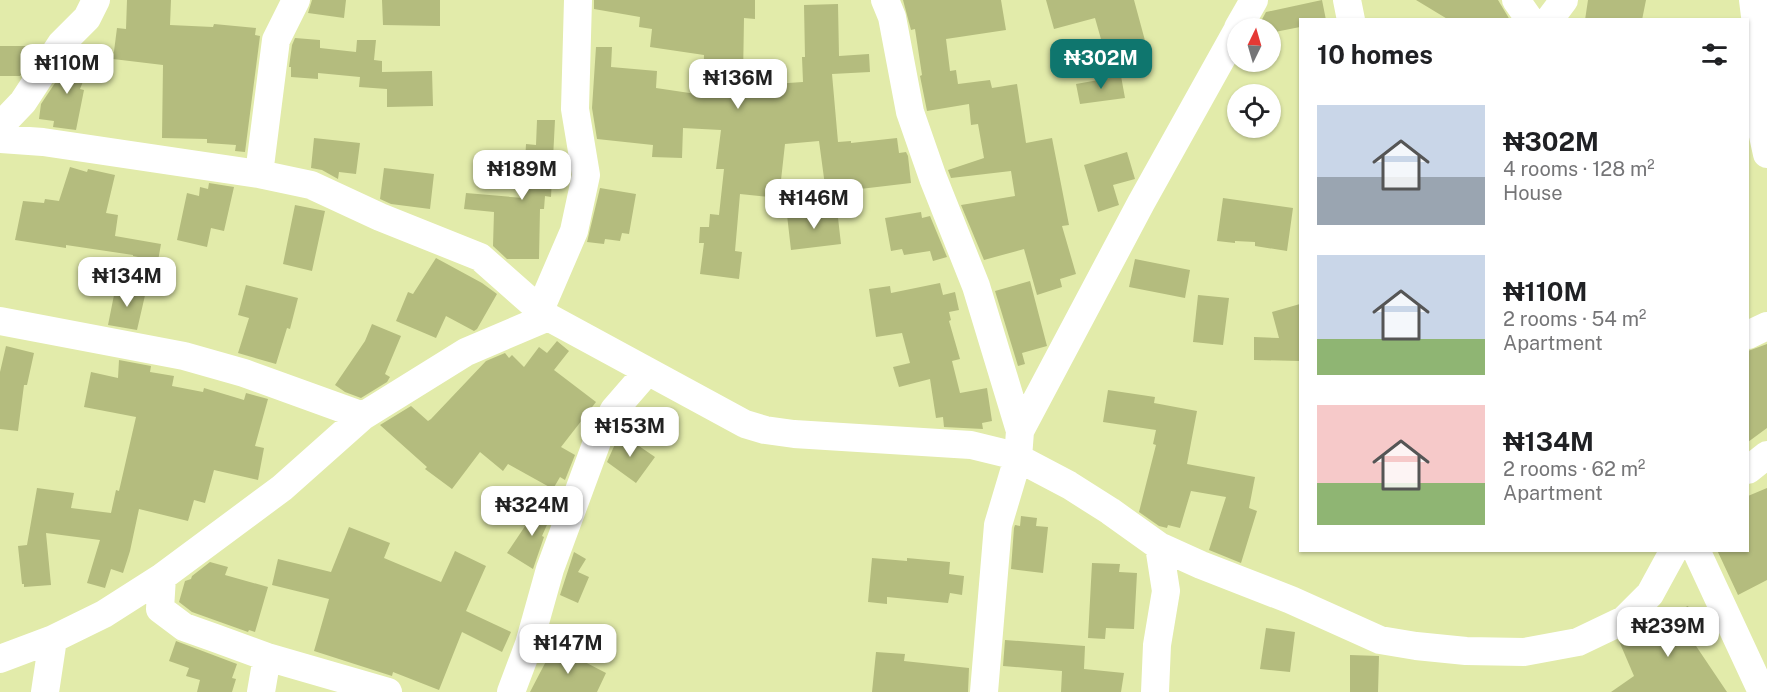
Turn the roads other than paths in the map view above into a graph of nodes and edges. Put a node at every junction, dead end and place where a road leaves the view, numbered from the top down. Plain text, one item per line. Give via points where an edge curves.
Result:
1 (96, 0) edge
2 (296, 0) edge
3 (578, 0) edge
4 (885, 0) edge
5 (1254, 0) edge
6 (1347, 0) edge
7 (1516, 0) edge
8 (1564, 0) edge
9 (1753, 0) edge
10 (1244, 18) edge
11 (1352, 18) edge
12 (1529, 18) edge
13 (1551, 18) edge
14 (1762, 32) edge
15 (1227, 49) edge
16 (1752, 109) edge
17 (0, 126) edge
18 (0, 139) edge
19 (1767, 154) edge
20 (259, 174) junction
21 (544, 314) junction
22 (0, 321) edge
23 (1767, 326) edge
24 (1749, 335) edge
25 (647, 372) junction
26 (363, 416) junction
27 (1019, 445) junction
28 (1767, 455) edge
29 (1749, 469) edge
30 (1159, 546) junction
31 (1673, 552) edge
32 (1697, 552) edge
33 (1201, 565) junction
34 (162, 576) junction
35 (1166, 591) junction
36 (53, 639) junction
37 (267, 657) junction
38 (0, 659) edge
39 (45, 692) edge
40 (261, 692) edge
41 (388, 692) edge
42 (511, 692) edge
43 (984, 692) edge
44 (1155, 692) edge
45 (1762, 692) edge

1 - 17 street via 87,18 61,44 23,102
2 - 20 street via 276,40
3 - 21 street via 576,110 585,175 574,231
4 - 27 street via 892,16 910,112 976,286
5 - 10 street
6 - 11 street
7 - 12 street
8 - 13 street
9 - 14 street
14 - 16 street
15 - 27 street via 1141,203
16 - 19 street
18 - 20 street
20 - 21 street via 311,186 480,257
21 - 25 street
21 - 26 street via 466,352
22 - 26 street via 184,356
23 - 24 street
25 - 27 street via 745,424 765,430 997,450
25 - 42 street via 614,410 598,438
26 - 34 street via 282,488
27 - 30 street via 1069,485
27 - 43 street via 998,525
28 - 29 street
30 - 33 street
30 - 35 street
31 - 33 street via 1650,594 1624,620 1578,642 1524,652 1466,651 1380,640
32 - 45 street
33 - 35 street
34 - 36 street via 104,614
34 - 37 street via 160,609 184,627
35 - 44 street via 1157,645
36 - 38 street
36 - 39 street
37 - 40 street
37 - 41 street

